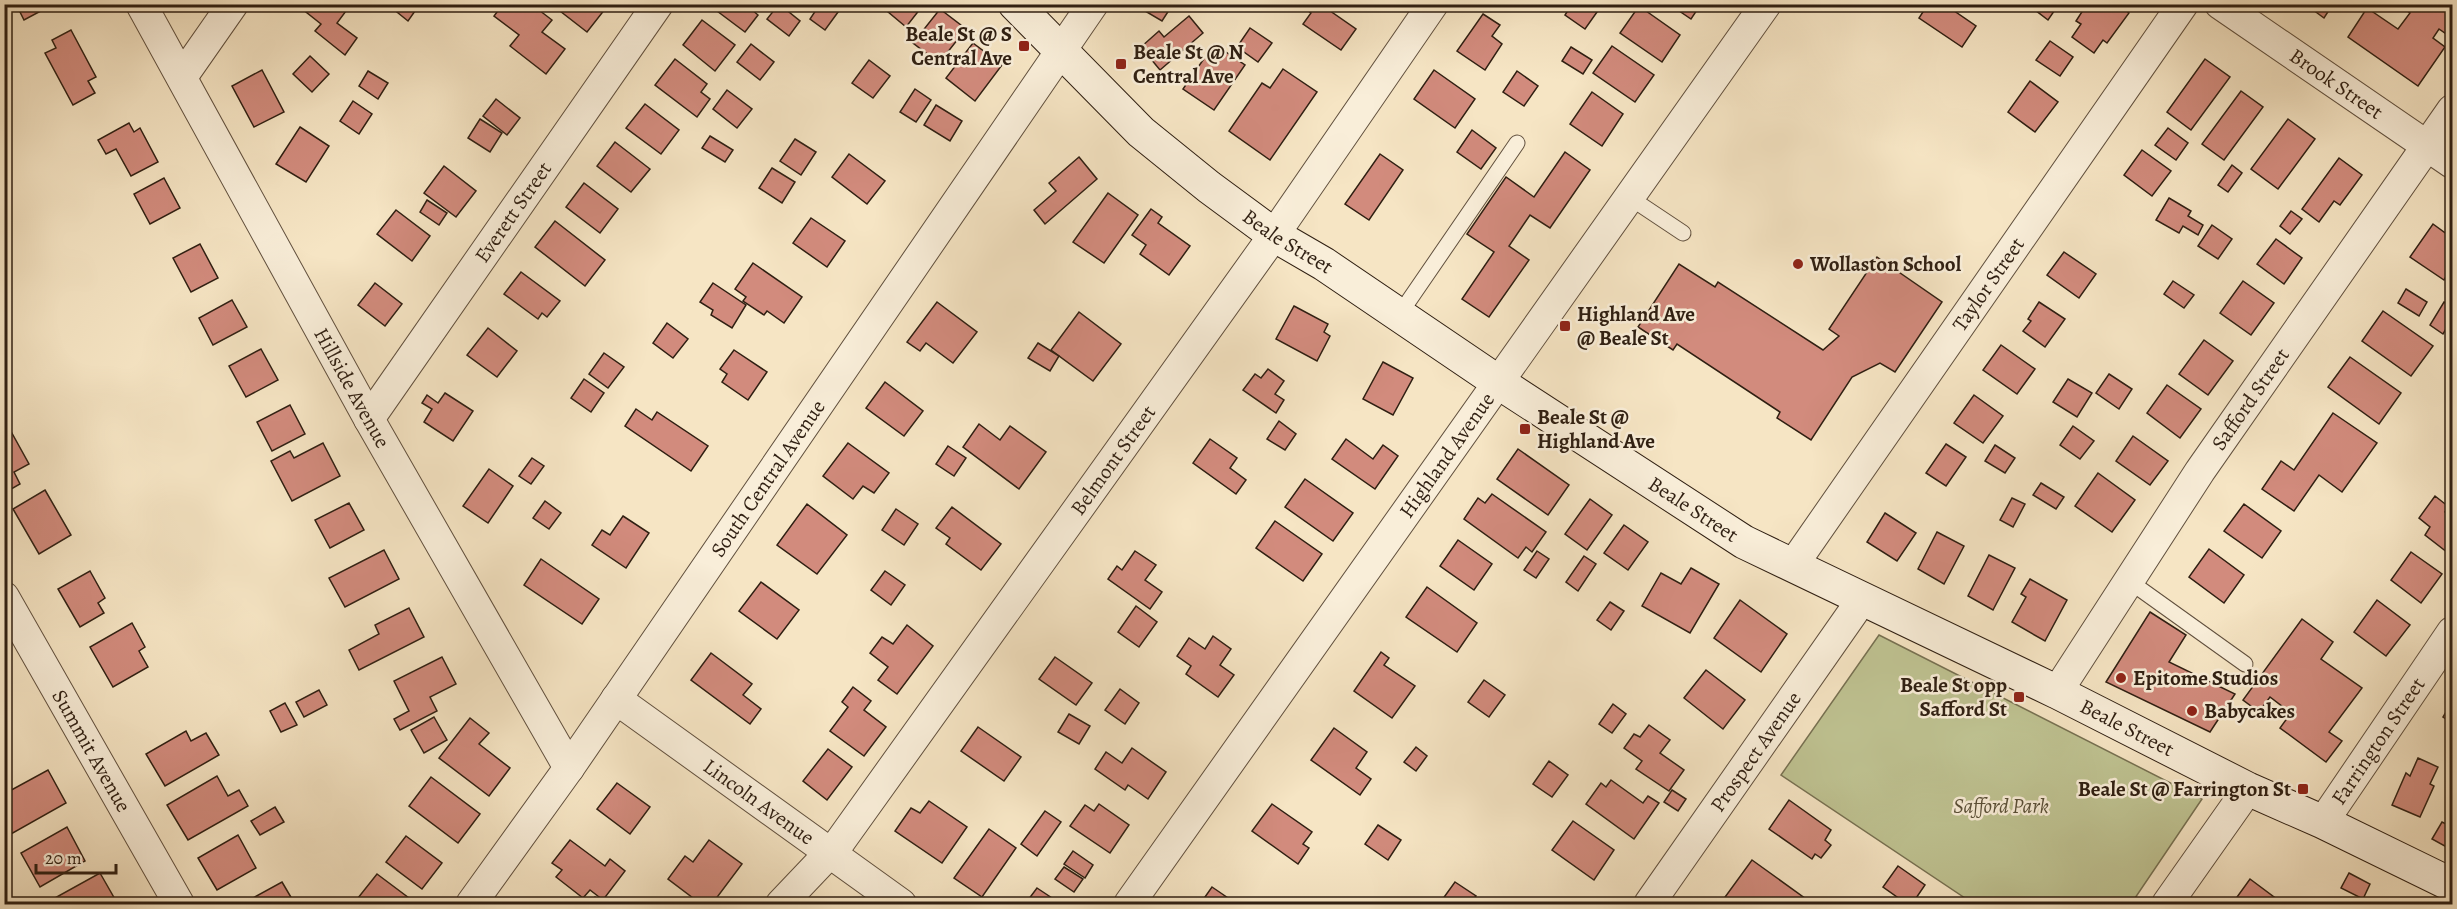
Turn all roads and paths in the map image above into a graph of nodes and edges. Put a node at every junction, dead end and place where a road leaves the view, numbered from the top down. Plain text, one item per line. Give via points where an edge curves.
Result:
1 (141, 4) edge
2 (233, 4) edge
3 (658, 4) edge
4 (1015, 4) edge
5 (1093, 4) edge
6 (1433, 4) edge
7 (1766, 4) edge
8 (2183, 4) edge
9 (2220, 4) edge
10 (1061, 51) junction
11 (182, 77) junction
12 (2452, 110) edge
13 (1517, 142) dead end
14 (2427, 146) junction
15 (2452, 163) edge
16 (1629, 197) junction
17 (1683, 233) dead end
18 (1274, 235) junction
19 (1399, 315) junction
20 (1498, 382) junction
21 (369, 419) junction
22 (1793, 565) junction
23 (2129, 581) junction
24 (4, 597) edge
25 (1863, 598) junction
26 (2452, 632) edge
27 (2245, 664) dead end
28 (2057, 692) junction
29 (616, 699) junction
30 (568, 768) junction
31 (2248, 789) junction
32 (2323, 822) junction
33 (829, 853) junction
34 (2452, 885) edge
35 (178, 904) edge
36 (471, 904) edge
37 (781, 904) edge
38 (901, 904) edge
39 (1129, 904) edge
40 (1649, 904) edge
41 (2167, 904) edge

1 - 11 street, Hillside Avenue
2 - 11 street
3 - 21 street, Everett Street
4 - 10 main road, Beale Street
5 - 10 street, South Central Avenue
6 - 18 street, Belmont Street
7 - 16 street, Highland Avenue
8 - 22 street, Taylor Street
9 - 14 street, Brook Street
10 - 18 main road, Beale Street via 1141,132
10 - 29 street, South Central Avenue
11 - 21 street, Hillside Avenue
12 - 14 street, Safford Street
13 - 19 lane
14 - 15 street, Brook Street
14 - 23 street, Safford Street via 2200,471
16 - 17 lane
16 - 20 street, Highland Avenue
18 - 19 main road, Beale Street
18 - 33 street, Belmont Street
19 - 20 main road, Beale Street
20 - 22 main road, Beale Street via 1744,542
20 - 39 street, Highland Avenue
21 - 30 street, Hillside Avenue
22 - 25 main road, Beale Street
23 - 27 lane
23 - 28 street, Safford Street
24 - 35 street, Summit Avenue
25 - 28 main road, Beale Street
25 - 40 street, Prospect Avenue
26 - 32 street, Farrington Street
28 - 31 main road, Beale Street
29 - 30 street, South Central Avenue
29 - 33 street, Lincoln Avenue
30 - 36 street, South Central Avenue
31 - 32 main road, Beale Street
31 - 41 street
32 - 34 main road, Beale Street
33 - 37 street, Belmont Street
33 - 38 street, Lincoln Avenue

